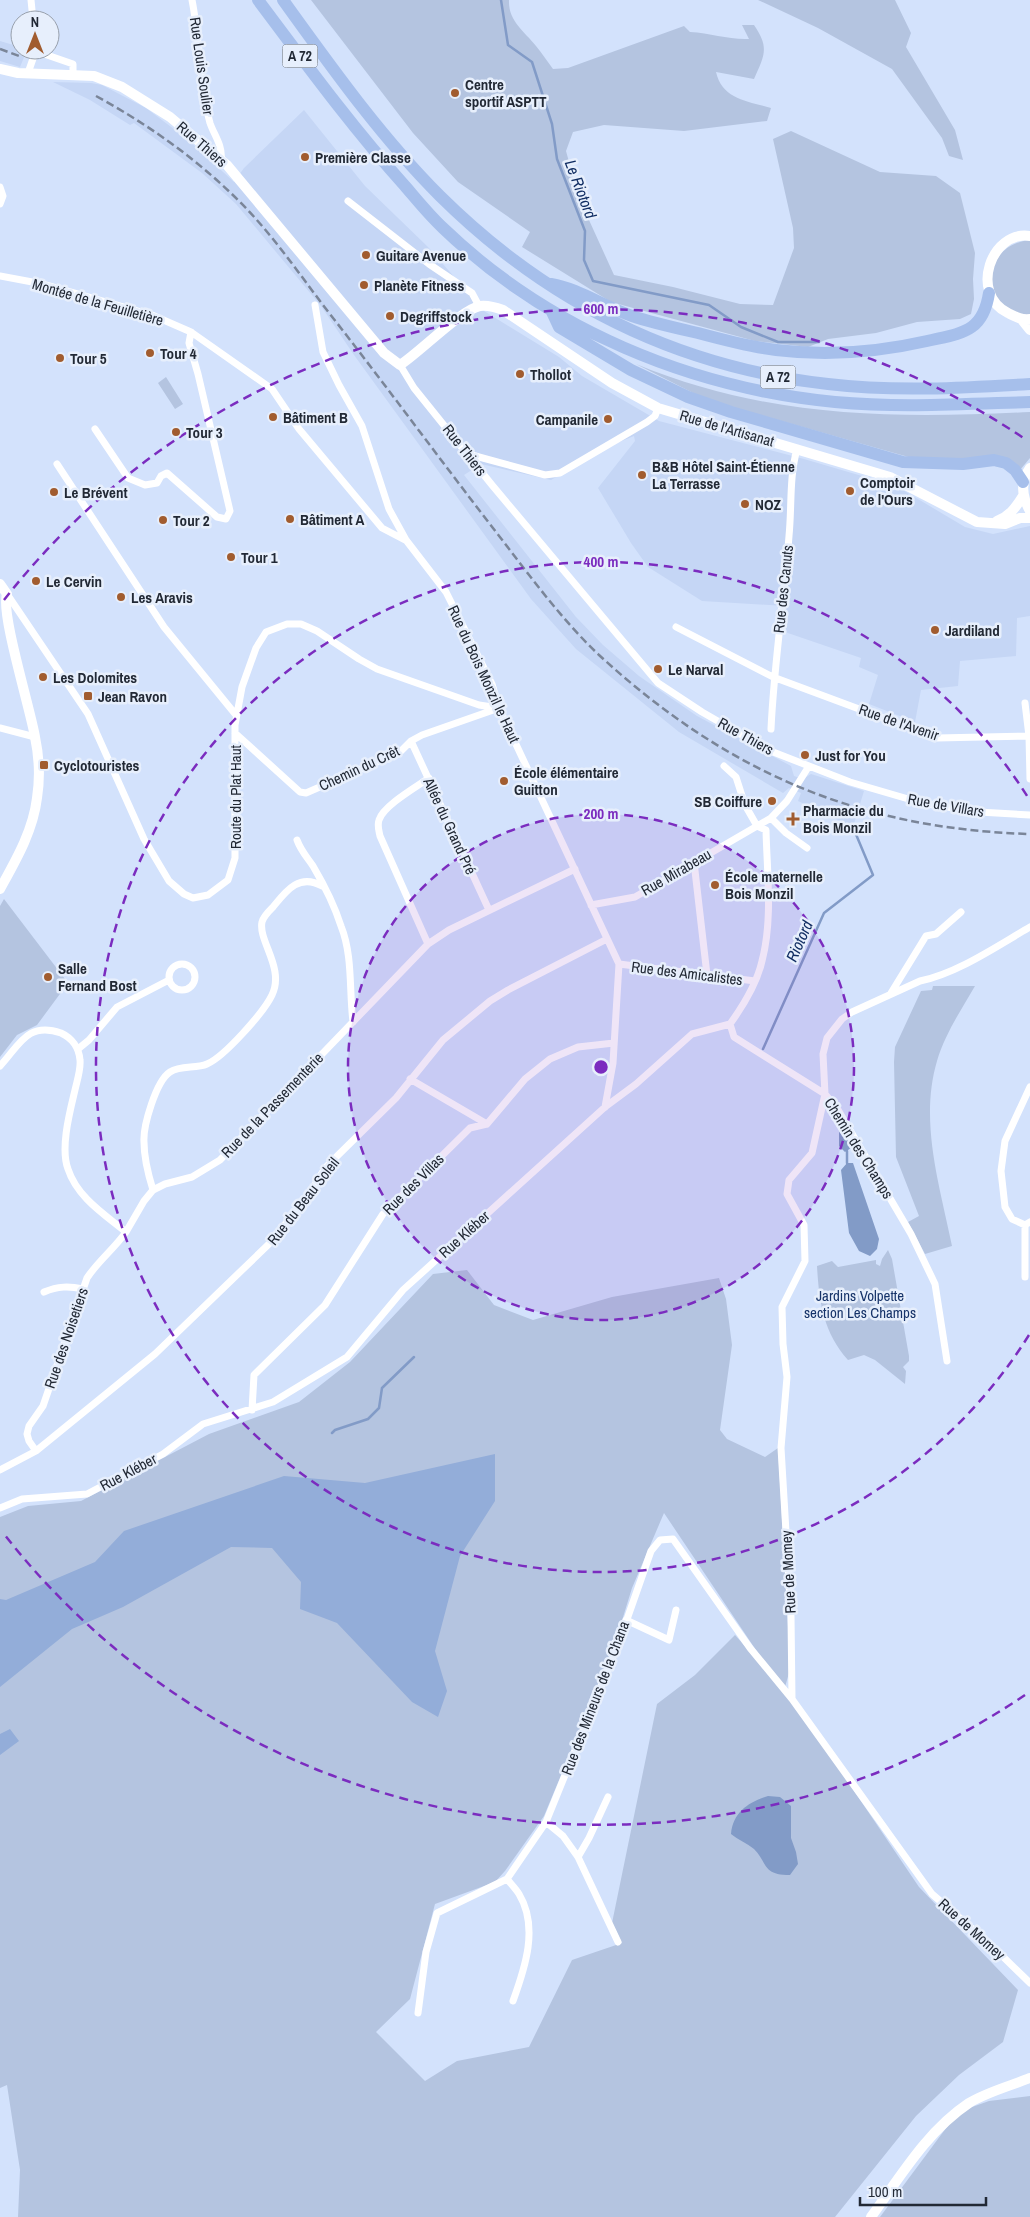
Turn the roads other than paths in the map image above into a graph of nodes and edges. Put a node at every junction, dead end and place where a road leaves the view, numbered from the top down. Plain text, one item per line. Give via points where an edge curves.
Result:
1 (192, 0) edge
2 (258, 0) edge
3 (283, 0) edge
4 (34, 60) edge
5 (60, 60) edge
6 (0, 69) edge
7 (28, 73) junction
8 (73, 74) junction
9 (221, 159) junction
10 (0, 187) edge
11 (348, 201) dead end
12 (0, 204) edge
13 (1028, 234) edge
14 (0, 276) edge
15 (545, 283) junction
16 (989, 293) junction
17 (315, 305) dead end
18 (479, 306) junction
19 (552, 312) junction
20 (1026, 319) edge
21 (1030, 330) edge
22 (191, 332) junction
23 (400, 365) junction
24 (1030, 384) edge
25 (1030, 402) edge
26 (658, 408) junction
27 (95, 429) dead end
28 (798, 449) junction
29 (468, 454) junction
30 (57, 464) dead end
31 (1030, 468) edge
32 (1023, 482) junction
33 (1023, 496) junction
34 (1030, 512) edge
35 (1030, 518) edge
36 (989, 523) junction
37 (406, 540) junction
38 (0, 584) edge
39 (7, 594) junction
40 (676, 627) dead end
41 (773, 677) junction
42 (1025, 703) dead end
43 (499, 708) junction
44 (236, 715) junction
45 (0, 728) edge
46 (771, 729) dead end
47 (235, 733) junction
48 (1030, 736) edge
49 (35, 737) junction
50 (411, 741) junction
51 (724, 766) dead end
52 (809, 766) junction
53 (428, 778) junction
54 (1030, 779) edge
55 (864, 786) joint
56 (1030, 815) edge
57 (771, 818) junction
58 (757, 826) junction
59 (297, 840) dead end
60 (807, 848) dead end
61 (694, 862) junction
62 (574, 869) junction
63 (322, 886) junction
64 (0, 888) edge
65 (591, 905) junction
66 (489, 910) junction
67 (961, 912) dead end
68 (1030, 927) edge
69 (607, 939) junction
70 (428, 944) junction
71 (619, 964) junction
72 (707, 975) junction
73 (169, 980) dead end
74 (755, 981) junction
75 (891, 994) junction
76 (353, 1022) junction
77 (730, 1024) junction
78 (614, 1043) junction
79 (78, 1049) junction
80 (0, 1066) edge
81 (410, 1079) junction
82 (1030, 1087) edge
83 (825, 1094) junction
84 (605, 1108) junction
85 (487, 1124) junction
86 (153, 1190) junction
87 (1027, 1223) edge
88 (126, 1232) junction
89 (1025, 1277) dead end
90 (83, 1288) junction
91 (44, 1292) dead end
92 (947, 1360) dead end
93 (252, 1410) junction
94 (36, 1451) junction
95 (0, 1470) edge
96 (0, 1508) edge
97 (676, 1610) dead end
98 (626, 1620) junction
99 (792, 1699) junction
100 (608, 1797) dead end
101 (546, 1822) junction
102 (578, 1857) junction
103 (507, 1879) junction
104 (618, 1942) dead end
105 (1030, 1983) edge
106 (513, 2001) dead end
107 (418, 2013) dead end
108 (1030, 2078) edge
109 (871, 2217) edge

1 - 9 street, Rue Louis Soulier via 200,68 209,114 222,152
2 - 19 highway, A 72 via 368,146 442,227 490,268
3 - 15 highway, A 72 via 360,104 418,172 484,236
4 - 7 street
5 - 8 street via 73,64
6 - 7 street, Rue Thiers
7 - 8 street, Rue Thiers
8 - 9 street, Rue Thiers via 94,76 150,103
9 - 23 street, Rue Thiers via 384,354
10 - 12 street via 3,196
11 - 18 street via 472,293
13 - 16 street via 1004,244 996,252 987,275
14 - 22 street, Montée de la Feuilletière via 42,284 152,315
15 - 16 highway via 569,287 609,307 652,322 739,343 810,353 901,346 961,333 976,325 987,309
15 - 24 highway, A 72 via 598,314 661,344 762,374 879,388
16 - 20 street via 1002,310
17 - 37 street, Rue du Bois Monzil le Haut via 323,352 362,426 389,509
18 - 23 street via 461,316
18 - 26 street, Rue de l'Artisanat via 503,310 612,383
19 - 25 highway, A 72 via 620,346 670,366 739,386 795,397 928,405
19 - 32 highway via 559,327 631,370 688,397 904,462 956,464 994,460 1006,463
20 - 21 street
22 - 27 street via 189,343 230,511 226,519 217,517 167,473 156,483 146,485 128,478
22 - 37 street, Montée de la Feuilletière via 272,389 299,429 382,528
23 - 29 street, Rue Thiers via 414,388
26 - 28 street, Rue de l'Artisanat
26 - 29 street via 655,416 647,422 560,473 545,475
28 - 36 street, Rue de l'Artisanat via 890,477 976,522
28 - 41 street, Rue des Canuts via 791,477 789,535
29 - 52 street, Rue Thiers via 653,679 768,750
30 - 44 street via 164,627
31 - 32 street
32 - 33 street
33 - 34 street
33 - 36 street via 1005,518
35 - 36 street, Rue de l'Artisanat via 1005,524
37 - 43 street, Rue du Bois Monzil le Haut via 446,592 492,684
38 - 39 street
39 - 47 street, Route du Plat Haut via 88,714 144,839 169,881 193,898 208,895 228,880 235,858
39 - 49 street via 4,598 13,653
40 - 41 street, Rue de l'Avenir
41 - 46 street, Rue des Canuts
41 - 48 street, Rue de l'Avenir via 937,738
42 - 48 street
43 - 44 street, Route du Plat Haut via 479,705 377,669 317,631 301,624 287,624 266,632 256,648
43 - 50 street, Chemin du Crêt
43 - 62 street, Rue du Bois Monzil le Haut
44 - 47 street, Route du Plat Haut
45 - 49 street
47 - 50 street, Chemin du Crêt via 300,792 306,793 400,752
48 - 54 street
49 - 64 street via 38,797 32,823
50 - 53 street, Allée du Grand Pré
51 - 58 street via 736,777
52 - 55 street, Rue Thiers
52 - 57 street, Rue Mirabeau via 787,801
53 - 66 street, Allée du Grand Pré
53 - 70 street via 384,811 378,828
55 - 56 street, Rue de Villars via 922,803 979,812
57 - 58 street, Rue Mirabeau
57 - 60 street
58 - 61 street, Rue Mirabeau
58 - 74 street via 766,830 768,926
59 - 63 street
61 - 65 street, Rue Mirabeau via 634,897
61 - 72 street
62 - 65 street, Rue du Bois Monzil le Haut
62 - 66 street, Rue de la Passementerie
63 - 76 street via 342,926
63 - 86 street via 305,881 291,885 262,920 275,975 273,993 263,1009 217,1059 206,1065 170,1072 161,1084 143,1140 146,1169
65 - 69 street, Rue du Bois Monzil le Haut
66 - 70 street, Rue de la Passementerie
67 - 75 street via 936,934 926,936
68 - 75 street, Chemin des Champs via 982,955
69 - 71 street, Rue du Bois Monzil le Haut
69 - 81 street, Rue du Beau Soleil via 490,1001 443,1040
70 - 76 street, Rue de la Passementerie
71 - 72 street, Rue des Amicalistes
71 - 78 street
72 - 74 street, Rue des Amicalistes
73 - 79 street via 117,1007
74 - 77 street
75 - 83 street, Chemin des Champs via 852,1012 827,1038 823,1054
76 - 86 street, Rue de la Passementerie via 220,1160 192,1177
77 - 83 street via 734,1037
77 - 84 street, Rue Kléber via 692,1034
78 - 84 street
78 - 85 street, Rue des Villas via 578,1047 550,1059 525,1079
79 - 80 street via 63,1034 51,1030 35,1031 18,1042
79 - 88 street via 80,1061 69,1120 67,1168 88,1201
81 - 85 street
81 - 94 street, Rue du Beau Soleil via 396,1098 325,1168 308,1196 270,1243 155,1354
82 - 87 street via 1005,1141 1001,1171 1005,1207 1012,1220
83 - 92 street, Chemin des Champs via 837,1108 911,1234 934,1284
83 - 99 street, Rue de Momey via 812,1153 788,1180 787,1194 804,1225 806,1261 782,1308 787,1377 781,1448 791,1616
84 - 93 street, Rue Kléber via 403,1290 347,1357 273,1402
85 - 93 street, Rue des Villas via 470,1128 383,1214 325,1305 254,1375
86 - 88 street
87 - 89 street
88 - 90 street, Rue des Noisetiers via 118,1244 95,1264
90 - 91 street via 68,1286
90 - 94 street, Rue des Noisetiers via 43,1406 29,1426 27,1434
93 - 96 street, Rue Kléber via 203,1424 162,1454 87,1494 22,1499
94 - 95 street, Rue du Beau Soleil
97 - 98 street via 669,1640
98 - 99 street, Rue des Mineurs de la Chana via 652,1551 660,1540 674,1539 750,1648
98 - 101 street, Rue des Mineurs de la Chana via 620,1642
99 - 105 street, Rue de Momey via 932,1894
100 - 102 street
101 - 102 street via 563,1836
101 - 103 street, Rue des Mineurs de la Chana
102 - 104 street
103 - 106 street via 520,1895 527,1918 529,1945
103 - 107 street, Rue des Mineurs de la Chana via 437,1913 426,1952
108 - 109 street via 970,2102 943,2124 921,2148

